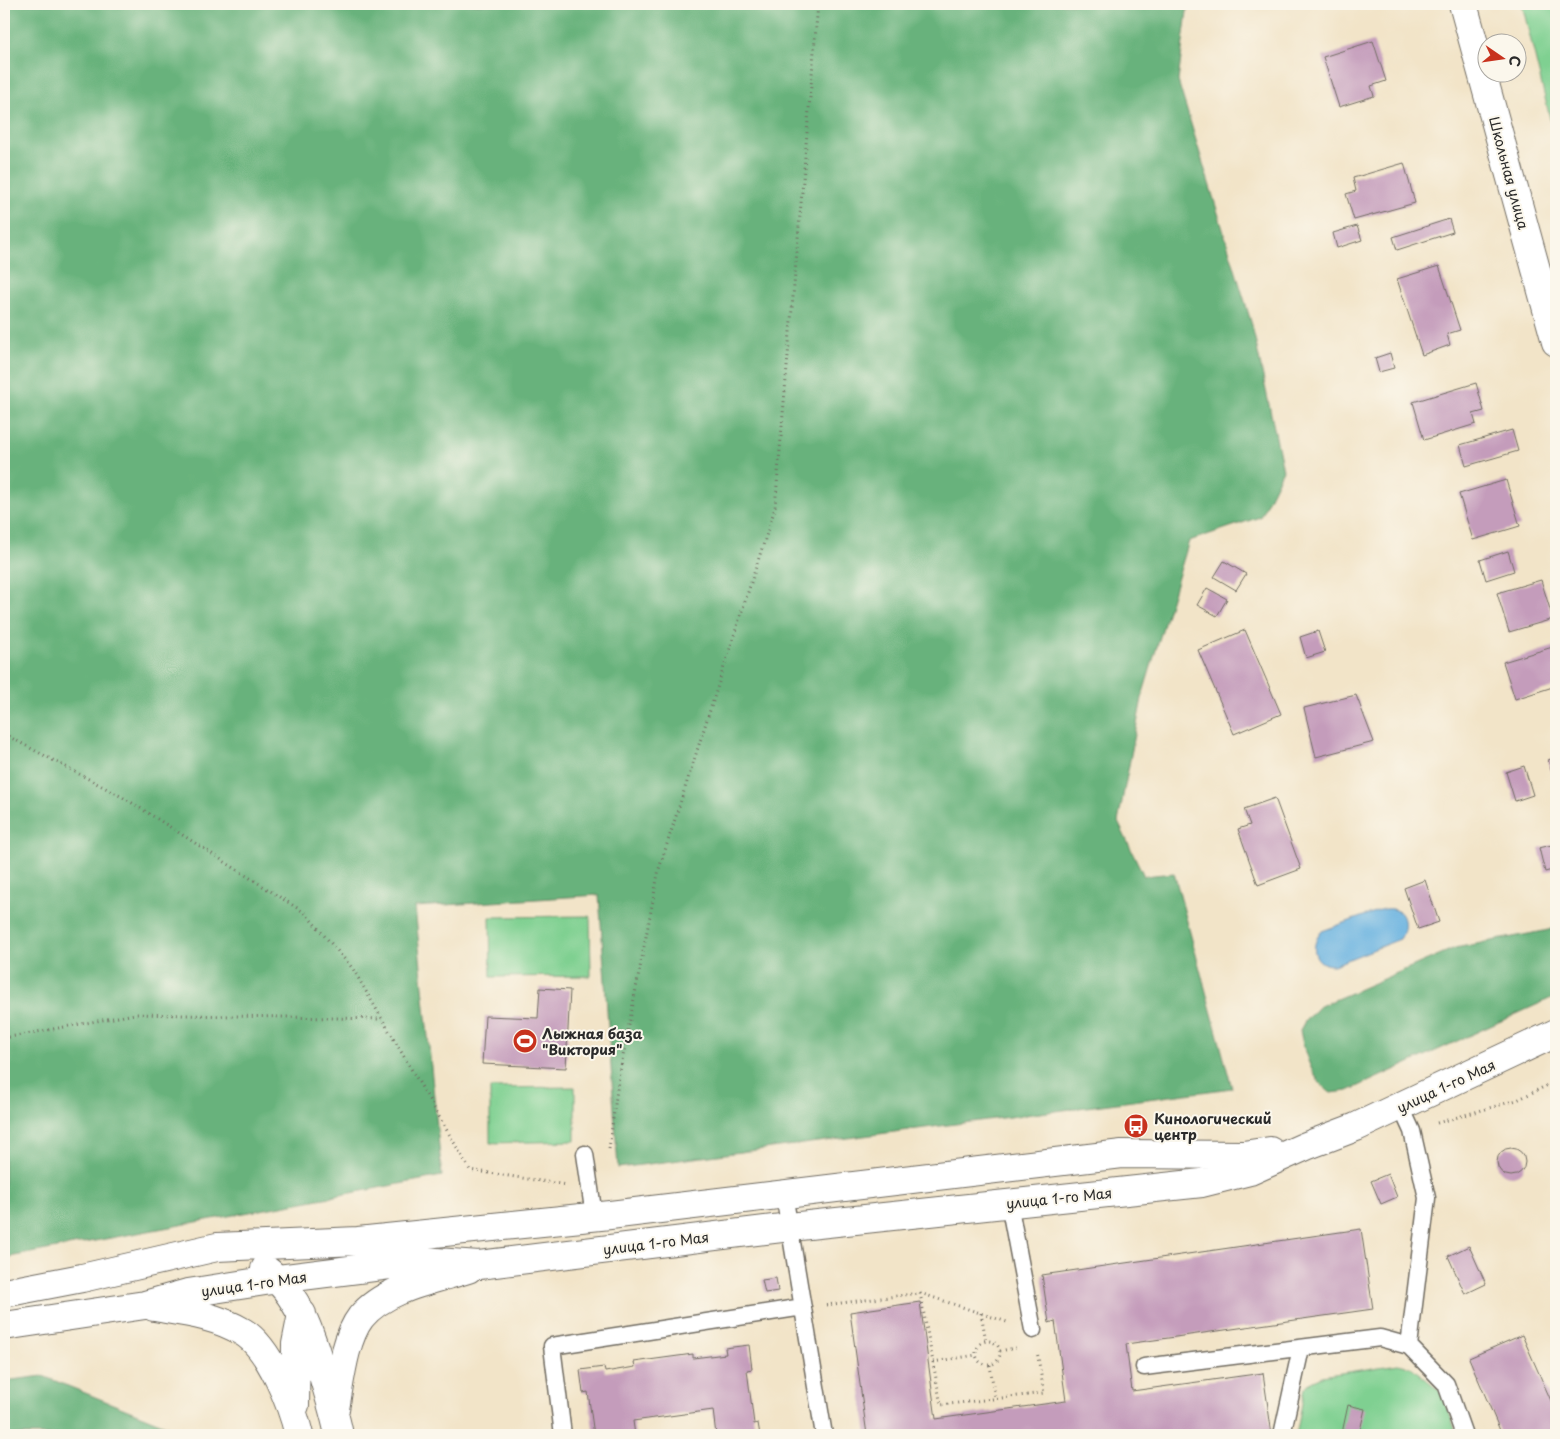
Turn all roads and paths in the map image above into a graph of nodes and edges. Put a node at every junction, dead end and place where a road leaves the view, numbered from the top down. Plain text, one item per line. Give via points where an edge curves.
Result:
1 (818, 4) edge
2 (1463, 4) edge
3 (1556, 342) edge
4 (4, 734) edge
5 (383, 1019) junction
6 (1556, 1033) edge
7 (4, 1038) edge
8 (1401, 1106) junction
9 (1306, 1146) junction
10 (585, 1154) dead end
11 (608, 1155) dead end
12 (590, 1189) junction
13 (784, 1194) junction
14 (1010, 1203) junction
15 (594, 1216) junction
16 (790, 1227) junction
17 (358, 1241) junction
18 (217, 1247) junction
19 (479, 1265) junction
20 (311, 1275) junction
21 (278, 1279) junction
22 (4, 1293) edge
23 (920, 1293) junction
24 (146, 1306) junction
25 (803, 1308) junction
26 (981, 1313) junction
27 (302, 1314) junction
28 (4, 1326) edge
29 (1033, 1330) junction
30 (986, 1341) junction
31 (1410, 1346) junction
32 (1301, 1348) junction
33 (976, 1355) junction
34 (933, 1362) junction
35 (990, 1364) junction
36 (1144, 1367) dead end
37 (995, 1398) junction
38 (337, 1424) edge
39 (297, 1425) edge
40 (563, 1435) edge
41 (824, 1435) edge
42 (1282, 1435) edge
43 (1464, 1435) edge

1 - 11 path via 775,508 659,869 618,1082
2 - 3 main road, Школьная улица
4 - 5 path via 126,799 305,913 353,969
5 - 7 path via 135,1014
5 - 12 path via 470,1170
6 - 8 main road, улица 1-го Мая
8 - 9 main road, улица 1-го Мая
8 - 31 lane via 1412,1130 1427,1198
9 - 13 main road, улица 1-го Мая via 1243,1155 1122,1154
9 - 14 main road, улица 1-го Мая via 1250,1171 1202,1183
10 - 12 lane
12 - 15 lane
13 - 15 main road, улица 1-го Мая
13 - 16 lane
14 - 16 main road, улица 1-го Мая
14 - 29 lane
15 - 17 main road, улица 1-го Мая
16 - 19 main road, улица 1-го Мая
16 - 25 lane
17 - 18 main road, улица 1-го Мая
17 - 20 main road via 336,1252
18 - 21 main road via 252,1260
18 - 22 main road, улица 1-го Мая
19 - 20 main road, улица 1-го Мая via 422,1261
19 - 38 main road via 391,1294 360,1318 347,1349
20 - 21 main road, улица 1-го Мая
20 - 27 main road
21 - 24 main road, улица 1-го Мая via 188,1293
21 - 27 main road
23 - 25 path
23 - 26 path
23 - 34 path
24 - 28 main road, улица 1-го Мая
24 - 39 main road via 203,1315 244,1332 262,1350 279,1379
25 - 40 lane via 552,1346
25 - 41 lane
26 - 29 path
26 - 30 path
27 - 38 main road
27 - 39 main road via 296,1344
29 - 37 path via 1044,1393
30 - 33 path via 978,1346
30 - 35 path via 995,1343 1000,1351 998,1360
31 - 32 lane via 1380,1338
31 - 43 lane via 1446,1384
32 - 36 lane
32 - 42 lane
33 - 34 path
33 - 35 path via 981,1363
34 - 37 path via 942,1405
35 - 37 path

